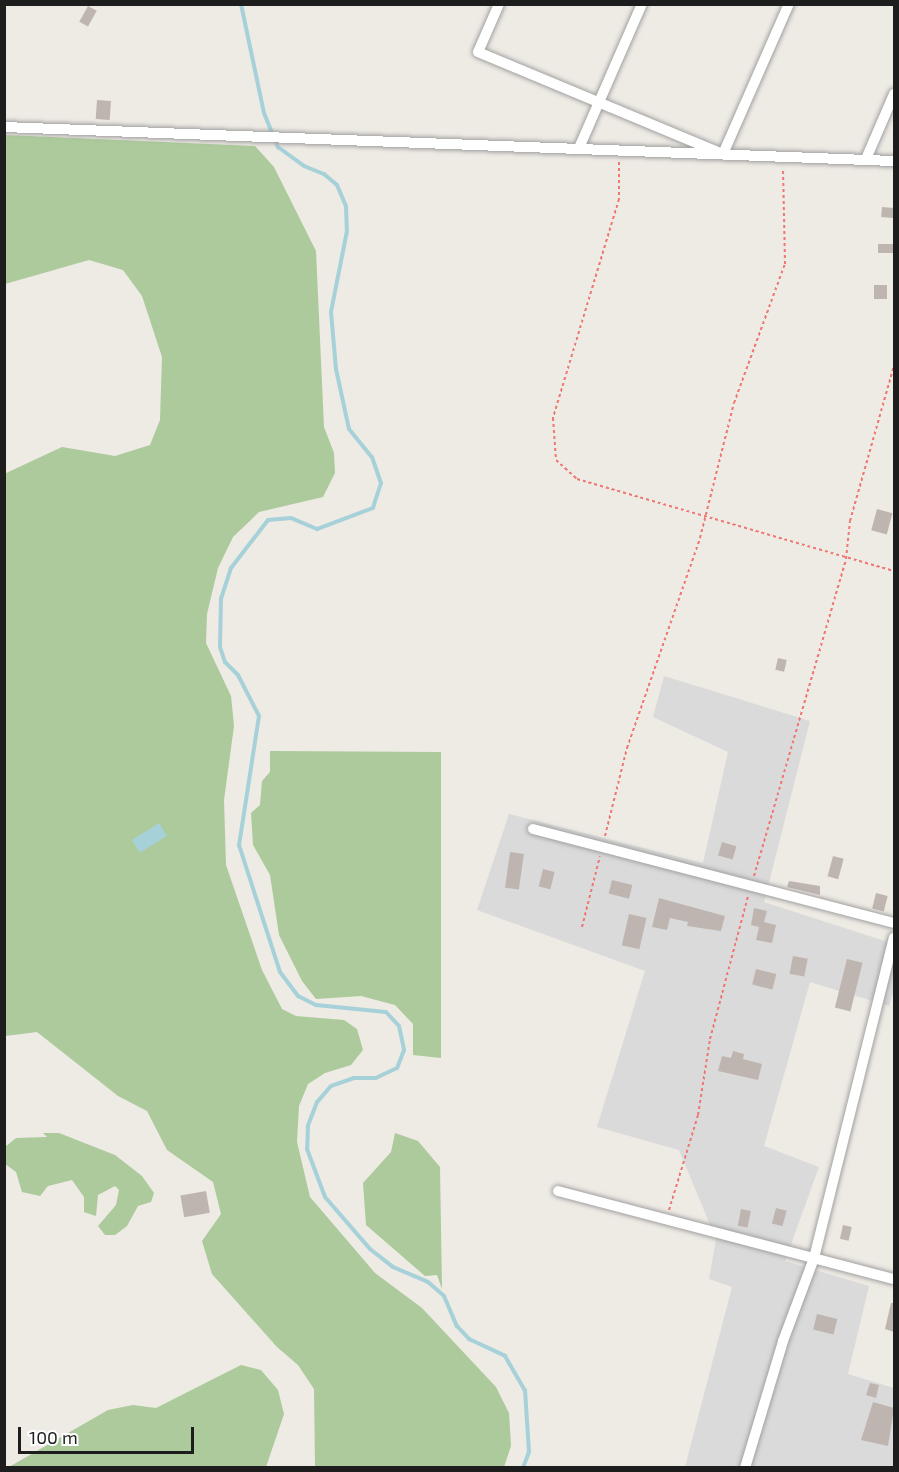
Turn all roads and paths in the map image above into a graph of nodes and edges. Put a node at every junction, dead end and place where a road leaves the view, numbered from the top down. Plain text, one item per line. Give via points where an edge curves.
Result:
1 (499, 4) edge
2 (642, 4) edge
3 (789, 4) edge
4 (894, 94) edge
5 (599, 103) junction
6 (4, 127) edge
7 (579, 148) junction
8 (619, 150) junction
9 (723, 154) junction
10 (783, 156) junction
11 (866, 159) junction
12 (894, 161) edge
13 (894, 364) edge
14 (705, 517) junction
15 (846, 559) junction
16 (894, 571) edge
17 (533, 829) dead end
18 (602, 847) junction
19 (894, 923) edge
20 (582, 927) dead end
21 (894, 938) edge
22 (558, 1191) dead end
23 (814, 1258) junction
24 (894, 1279) edge
25 (745, 1467) edge

1 - 5 street via 478,52
2 - 5 street
3 - 9 street
4 - 11 street
5 - 7 street
5 - 9 street
6 - 7 street
7 - 8 street
8 - 9 street
8 - 14 path via 619,199 553,418 556,460 577,479
9 - 10 street
10 - 11 street
10 - 14 path via 785,264 734,403
11 - 12 street
13 - 15 path via 850,521
14 - 15 path
14 - 18 path via 627,748
15 - 16 path
17 - 18 street
18 - 19 street
18 - 20 path
21 - 23 street
22 - 23 street
23 - 24 street
23 - 25 street via 783,1341

